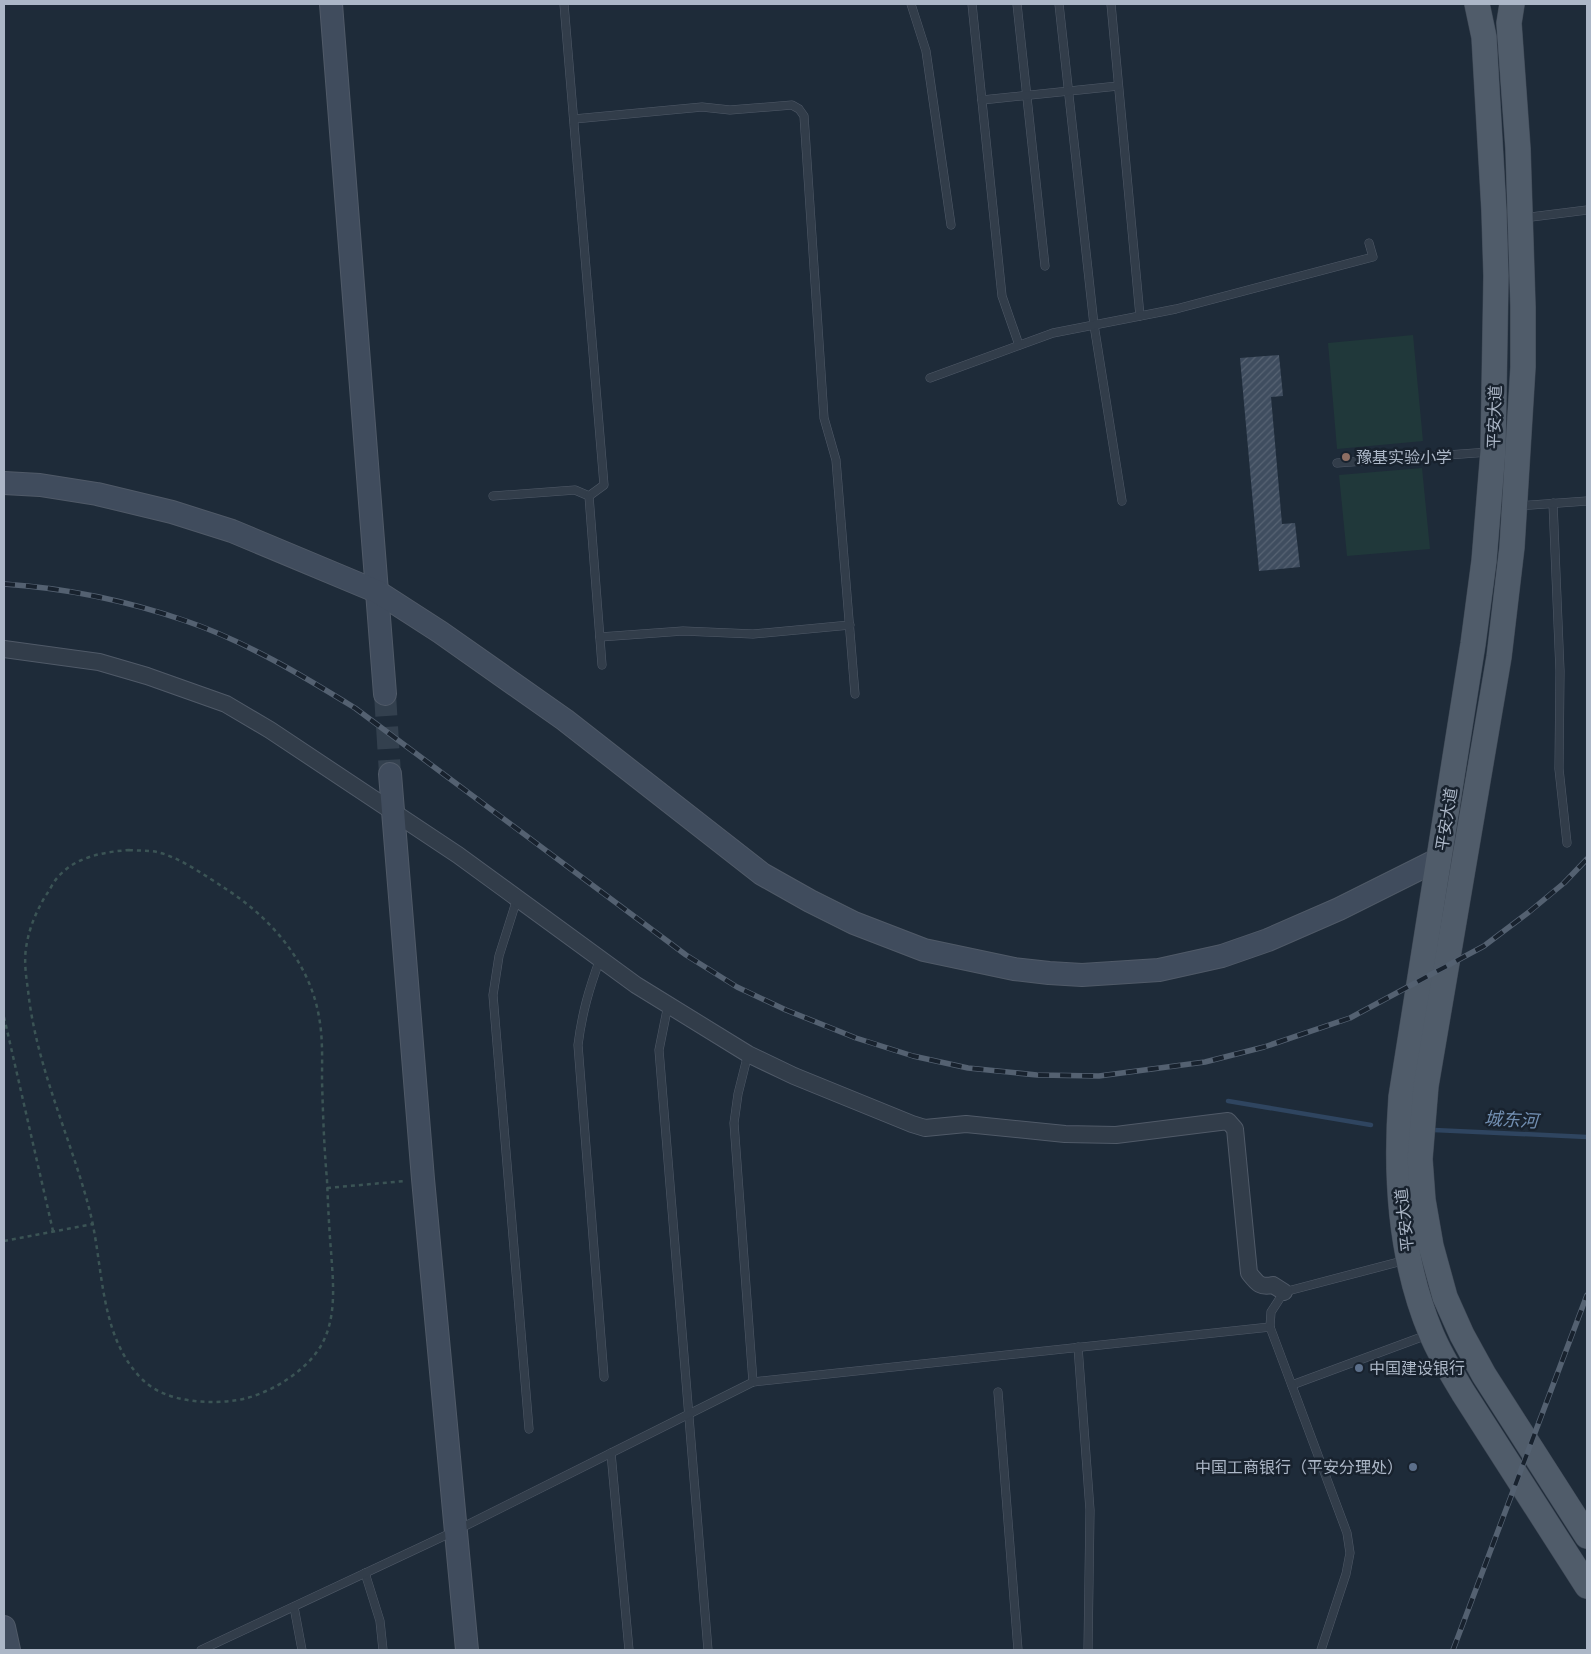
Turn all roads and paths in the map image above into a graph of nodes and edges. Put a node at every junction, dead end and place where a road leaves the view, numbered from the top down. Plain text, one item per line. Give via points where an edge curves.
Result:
1 (331, 4) edge
2 (564, 4) edge
3 (911, 4) edge
4 (972, 4) edge
5 (1017, 4) edge
6 (1059, 4) edge
7 (1110, 4) edge
8 (1477, 4) edge
9 (1512, 4) edge
10 (1118, 86) junction
11 (1069, 91) junction
12 (1027, 96) junction
13 (982, 100) junction
14 (574, 119) junction
15 (1587, 210) edge
16 (1521, 219) junction
17 (951, 225) dead end
18 (1370, 243) dead end
19 (1045, 266) dead end
20 (1140, 316) junction
21 (1094, 325) junction
22 (1019, 345) junction
23 (930, 378) dead end
24 (1505, 452) junction
25 (1337, 463) dead end
26 (4, 483) edge
27 (493, 496) dead end
28 (589, 496) junction
29 (1587, 500) edge
30 (1122, 501) dead end
31 (1553, 503) junction
32 (1515, 506) junction
33 (378, 592) junction
34 (850, 625) junction
35 (600, 637) junction
36 (4, 649) edge
37 (602, 665) dead end
38 (385, 694) tunnel mouth
39 (855, 694) dead end
40 (390, 774) tunnel mouth
41 (394, 812) junction
42 (1567, 843) dead end
43 (1439, 859) junction
44 (517, 899) junction
45 (600, 959) junction
46 (668, 1005) junction
47 (4, 1017) edge
48 (748, 1054) junction
49 (423, 1179) junction
50 (327, 1188) junction
51 (93, 1224) junction
52 (53, 1231) junction
53 (4, 1241) edge
54 (1408, 1260) junction
55 (1284, 1292) junction
56 (1270, 1327) junction
57 (1431, 1333) junction
58 (1078, 1347) junction
59 (604, 1377) dead end
60 (753, 1382) junction
61 (1292, 1385) junction
62 (998, 1392) dead end
63 (689, 1414) junction
64 (529, 1429) dead end
65 (611, 1453) junction
66 (457, 1530) junction
67 (1587, 1536) edge
68 (366, 1573) junction
69 (1587, 1586) edge
70 (294, 1607) junction
71 (4, 1627) edge
72 (8, 1650) edge
73 (201, 1650) edge
74 (302, 1650) edge
75 (383, 1650) edge
76 (467, 1650) edge
77 (629, 1650) edge
78 (708, 1650) edge
79 (1018, 1650) edge
80 (1088, 1650) edge
81 (1321, 1650) edge

1 - 33 street
2 - 14 lane
3 - 17 lane via 926,51
4 - 13 lane
5 - 12 lane
6 - 11 lane
7 - 10 lane
8 - 24 main road, 平安大道 via 1484,37
9 - 16 main road, 平安大道 via 1508,23
10 - 11 lane
10 - 20 lane
11 - 12 lane
11 - 21 lane
12 - 13 lane
12 - 19 lane
13 - 22 lane via 1002,296
14 - 28 lane via 604,485
14 - 34 lane via 702,108 730,110 792,105 804,116 824,418 836,460
15 - 16 lane
16 - 24 main road, 平安大道 via 1523,350
18 - 20 lane via 1373,257
20 - 21 lane
21 - 22 lane via 1053,333
21 - 30 lane
22 - 23 lane
24 - 25 lane
24 - 32 main road, 平安大道
24 - 43 main road, 平安大道 via 1484,552
26 - 33 street via 97,494 172,512 232,531
27 - 28 lane via 575,490
28 - 35 lane
29 - 31 lane
31 - 32 lane
31 - 42 lane via 1560,672 1559,769
32 - 67 main road, 平安大道 via 1499,657 1426,1086 1420,1159 1431,1246 1445,1297 1484,1375
33 - 38 street
33 - 43 street via 565,720 762,874 854,923 932,952 1014,970 1049,973 1114,973 1167,968 1222,956 1268,940 1339,910
34 - 35 lane via 753,634 683,631
34 - 39 lane
35 - 37 lane
36 - 41 street via 99,662 226,704
40 - 41 street
41 - 44 street
41 - 49 street
43 - 54 main road, 平安大道 via 1400,1105 1398,1160
44 - 45 street
44 - 64 lane via 499,956 494,995
45 - 46 street
45 - 59 lane via 588,990 578,1045
46 - 48 street
46 - 63 lane via 659,1050
47 - 52 path
48 - 55 street via 803,1080 925,1128 966,1124 1065,1134 1116,1135 1228,1121 1235,1129 1249,1273 1258,1284 1265,1287 1273,1285
48 - 60 lane via 734,1123
49 - 50 path
49 - 66 street
50 - 51 path via 333,1303 322,1344 310,1362 291,1377 235,1401 192,1401 171,1396 140,1378 113,1333
50 - 51 path via 319,1017 306,976 293,953 256,911 234,894 176,860 158,852 110,851 73,865 58,877 36,912 26,950 30,1010 40,1053
51 - 52 path
52 - 53 path
54 - 55 lane
54 - 57 main road, 平安大道
55 - 56 lane via 1271,1312
56 - 58 lane
56 - 61 lane
57 - 61 lane
57 - 69 main road, 平安大道 via 1464,1394
58 - 60 lane
58 - 80 lane via 1090,1510
60 - 63 lane
61 - 81 lane via 1346,1533 1350,1553
62 - 79 lane
63 - 65 lane
63 - 78 lane
65 - 66 lane
65 - 77 lane
66 - 68 lane
66 - 76 street
68 - 70 lane
68 - 75 lane via 380,1621
70 - 73 lane
70 - 74 lane
71 - 72 street

